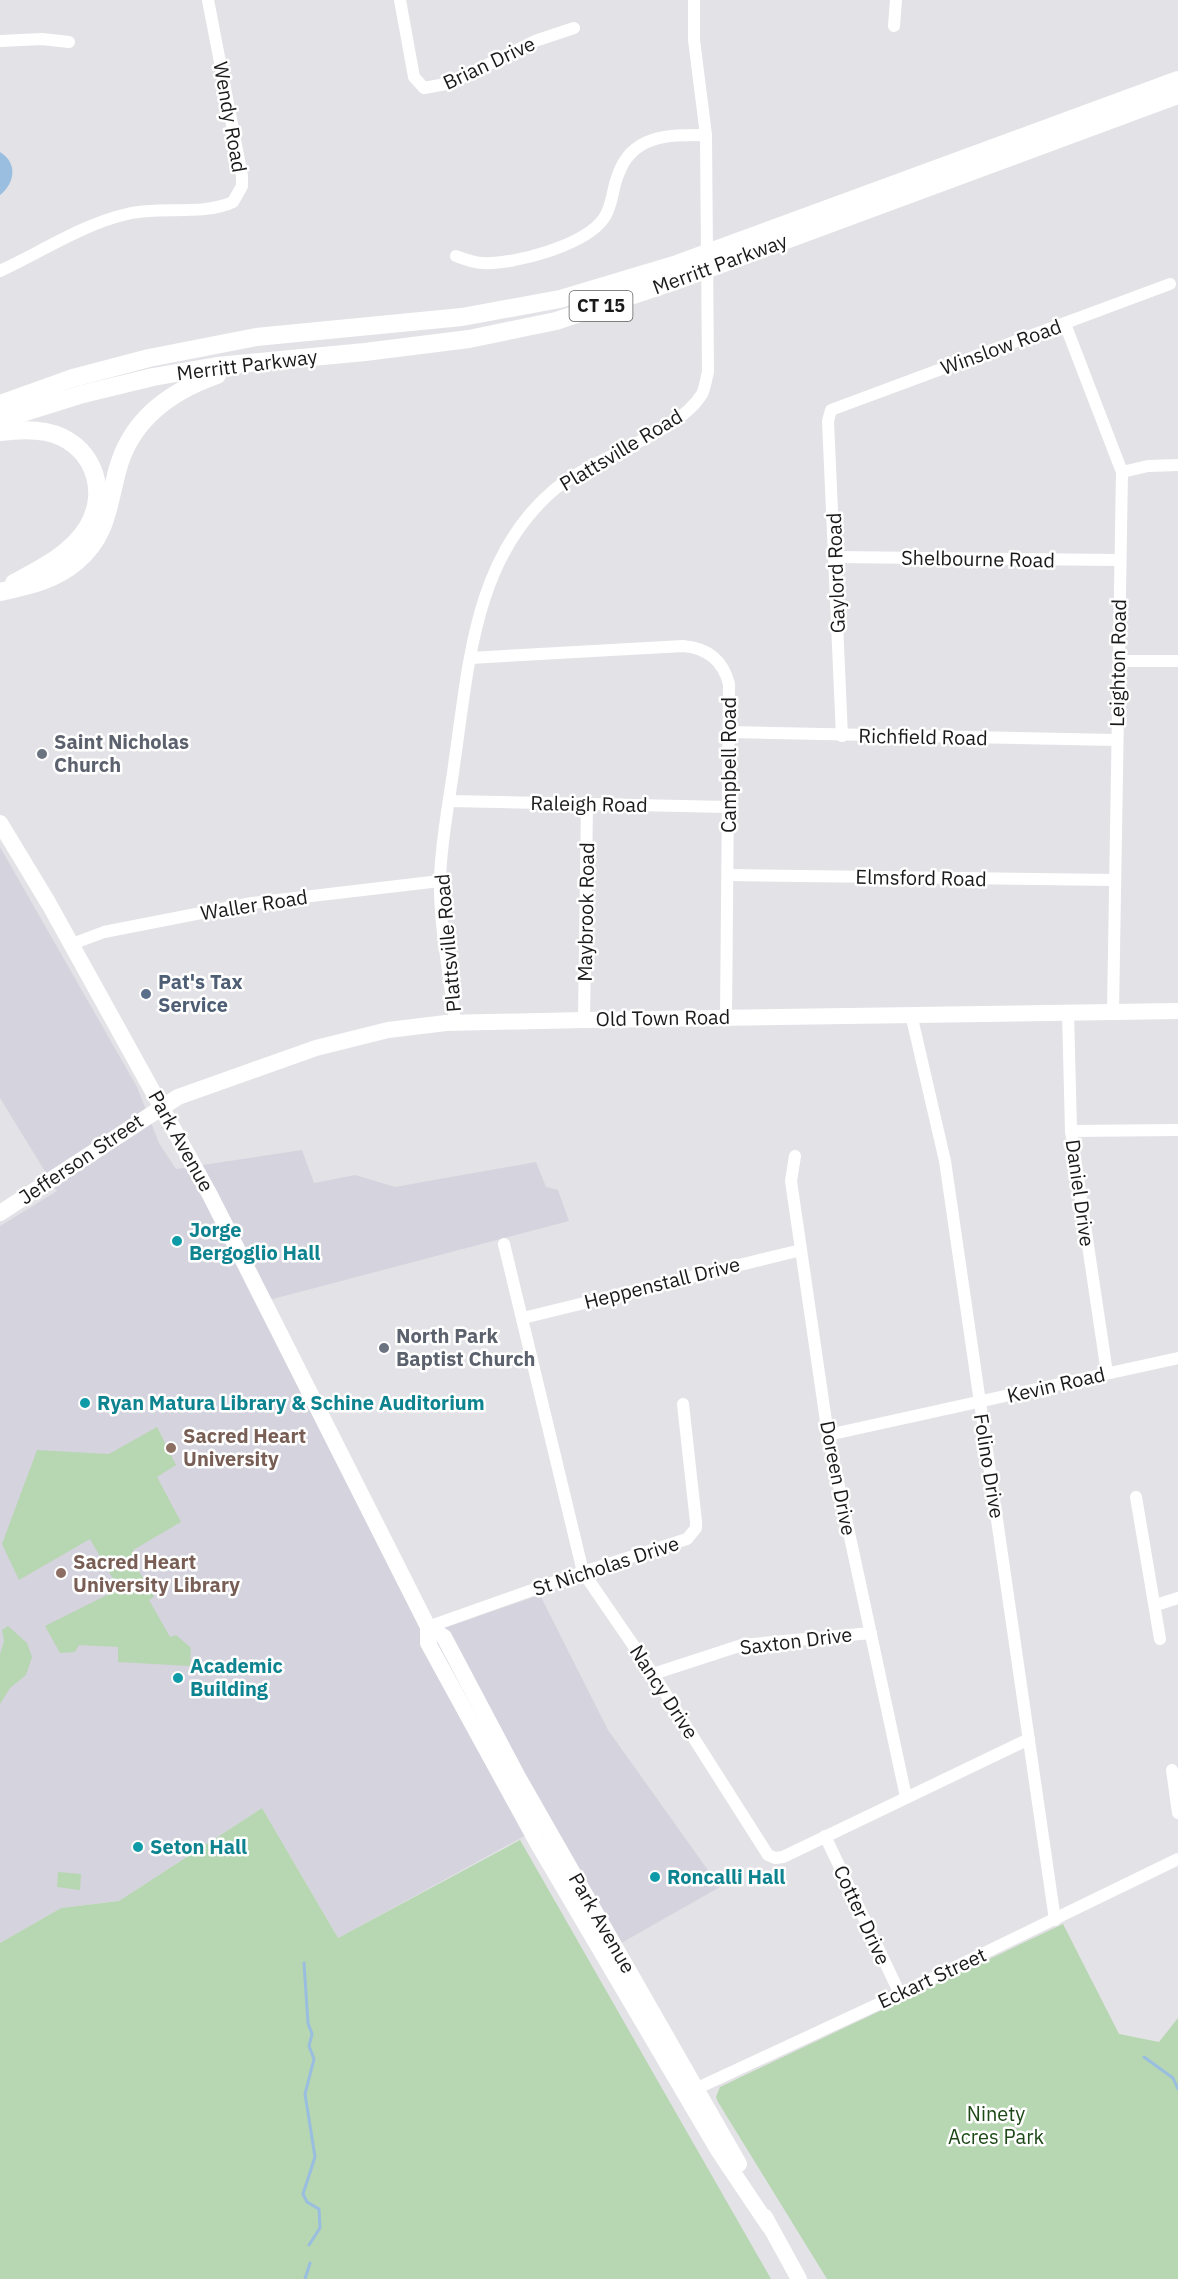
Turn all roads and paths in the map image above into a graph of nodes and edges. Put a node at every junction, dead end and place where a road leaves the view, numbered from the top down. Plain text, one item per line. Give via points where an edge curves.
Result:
1 (208, 0) edge
2 (400, 0) edge
3 (694, 0) edge
4 (896, 0) edge
5 (894, 26) dead end
6 (574, 28) dead end
7 (0, 41) edge
8 (69, 42) dead end
9 (1178, 80) edge
10 (1178, 95) edge
11 (706, 135) junction
12 (456, 256) dead end
13 (0, 271) edge
14 (1170, 284) dead end
15 (1065, 324) junction
16 (263, 361) junction
17 (73, 378) junction
18 (0, 396) edge
19 (0, 404) edge
20 (831, 410) joint
21 (0, 420) edge
22 (0, 432) edge
23 (1178, 465) edge
24 (1122, 472) junction
25 (836, 557) junction
26 (1120, 560) junction
27 (0, 592) edge
28 (470, 658) junction
29 (1119, 661) junction
30 (1178, 661) edge
31 (729, 732) junction
32 (842, 736) junction
33 (1116, 740) junction
34 (449, 801) junction
35 (587, 804) junction
36 (728, 807) junction
37 (0, 824) edge
38 (728, 875) junction
39 (1114, 880) junction
40 (440, 881) junction
41 (72, 944) junction
42 (1178, 1011) edge
43 (1068, 1012) junction
44 (1113, 1012) junction
45 (911, 1014) junction
46 (726, 1016) junction
47 (584, 1020) junction
48 (455, 1023) junction
49 (162, 1106) junction
50 (1071, 1131) junction
51 (1178, 1131) edge
52 (795, 1156) dead end
53 (0, 1213) edge
54 (504, 1244) dead end
55 (801, 1250) junction
56 (523, 1318) junction
57 (1178, 1358) edge
58 (1107, 1373) junction
59 (979, 1402) junction
60 (682, 1404) dead end
61 (828, 1435) junction
62 (1136, 1497) dead end
63 (583, 1572) junction
64 (1178, 1598) edge
65 (1156, 1605) junction
66 (428, 1627) junction
67 (871, 1633) junction
68 (1160, 1639) dead end
69 (654, 1674) junction
70 (1029, 1739) junction
71 (1172, 1770) dead end
72 (906, 1797) junction
73 (1178, 1813) edge
74 (825, 1836) junction
75 (1178, 1859) edge
76 (1055, 1920) junction
77 (900, 1994) junction
78 (691, 2091) junction
79 (799, 2279) edge

1 - 13 street, Wendy Road via 242,176 242,186 233,202 217,208 125,214
2 - 6 street, Brian Drive via 414,77 424,88 451,83 535,41
3 - 11 street, Plattsville Road via 694,40
4 - 5 street
7 - 8 street
9 - 17 highway, Merritt Parkway / CT 15 via 677,264 560,299 462,317 256,337
10 - 16 highway, Merritt Parkway / CT 15 via 675,281 556,321 469,339
11 - 12 street via 664,135 632,152 623,161 603,221 578,239 515,259 482,263
11 - 28 street, Plattsville Road via 708,362 702,393 686,413 579,473 527,518 501,556 488,585
14 - 15 street, Winslow Road
15 - 20 street, Winslow Road
15 - 24 street, Leighton Road
16 - 21 highway, Merritt Parkway / CT 15 via 117,385
16 - 27 highway via 189,385 166,398 127,444 117,469 110,508 87,551 54,577
17 - 18 highway
17 - 19 highway, Merritt Parkway / CT 15
20 - 25 street, Gaylord Road via 828,421
22 - 27 highway via 46,432 69,441 89,459 97,484 95,509 77,540 62,554
23 - 24 street
24 - 26 street, Leighton Road
25 - 26 street, Shelbourne Road
25 - 32 street, Gaylord Road
26 - 29 street, Leighton Road
28 - 31 street, Campbell Road via 694,647 713,656 727,675
28 - 34 street, Plattsville Road
29 - 30 street
29 - 33 street, Leighton Road
31 - 32 street, Richfield Road
31 - 36 street, Campbell Road
32 - 33 street, Richfield Road
33 - 39 street, Leighton Road
34 - 35 street, Raleigh Road
34 - 40 street, Plattsville Road
35 - 36 street, Raleigh Road
35 - 47 street, Maybrook Road
36 - 38 street, Campbell Road
37 - 41 main road, Park Avenue
38 - 39 street, Elmsford Road
38 - 46 street, Campbell Road
39 - 44 street, Leighton Road
40 - 41 street, Waller Road via 252,903 104,932
40 - 48 street, Plattsville Road
41 - 49 main road, Park Avenue
42 - 44 main road, Old Town Road
43 - 44 main road, Old Town Road
43 - 45 main road, Old Town Road
43 - 50 street, Daniel Drive
45 - 46 main road, Old Town Road
45 - 59 street, Folino Drive via 945,1161
46 - 47 main road, Old Town Road
47 - 48 main road, Old Town Road
48 - 49 main road, Old Town Road via 347,1039 178,1097
49 - 53 main road, Jefferson Street
49 - 66 main road, Park Avenue via 243,1258
50 - 51 street
50 - 58 street, Daniel Drive
52 - 55 street, Doreen Drive via 791,1181
54 - 56 street, Nancy Drive
55 - 56 street, Heppenstall Drive
55 - 61 street, Doreen Drive
56 - 63 street, Nancy Drive
57 - 58 street, Kevin Road
58 - 59 street, Kevin Road
59 - 61 street, Kevin Road
59 - 70 street, Folino Drive
60 - 63 street, St Nicholas Drive via 696,1528 681,1542
61 - 67 street, Doreen Drive
62 - 65 street
63 - 66 street, St Nicholas Drive
63 - 69 street, Nancy Drive
64 - 65 street
65 - 68 street
66 - 78 main road, Park Avenue via 428,1643
67 - 69 street, Saxton Drive via 742,1646
67 - 72 street, Doreen Drive
69 - 74 street, Nancy Drive via 768,1855 783,1857
70 - 72 street, Nancy Drive
70 - 76 street, Folino Drive
71 - 73 street
72 - 74 street, Nancy Drive
74 - 77 street, Cotter Drive
75 - 76 street, Eckart Street
76 - 77 street, Eckart Street
77 - 78 street, Eckart Street
78 - 79 main road, Park Avenue via 748,2199 769,2226

